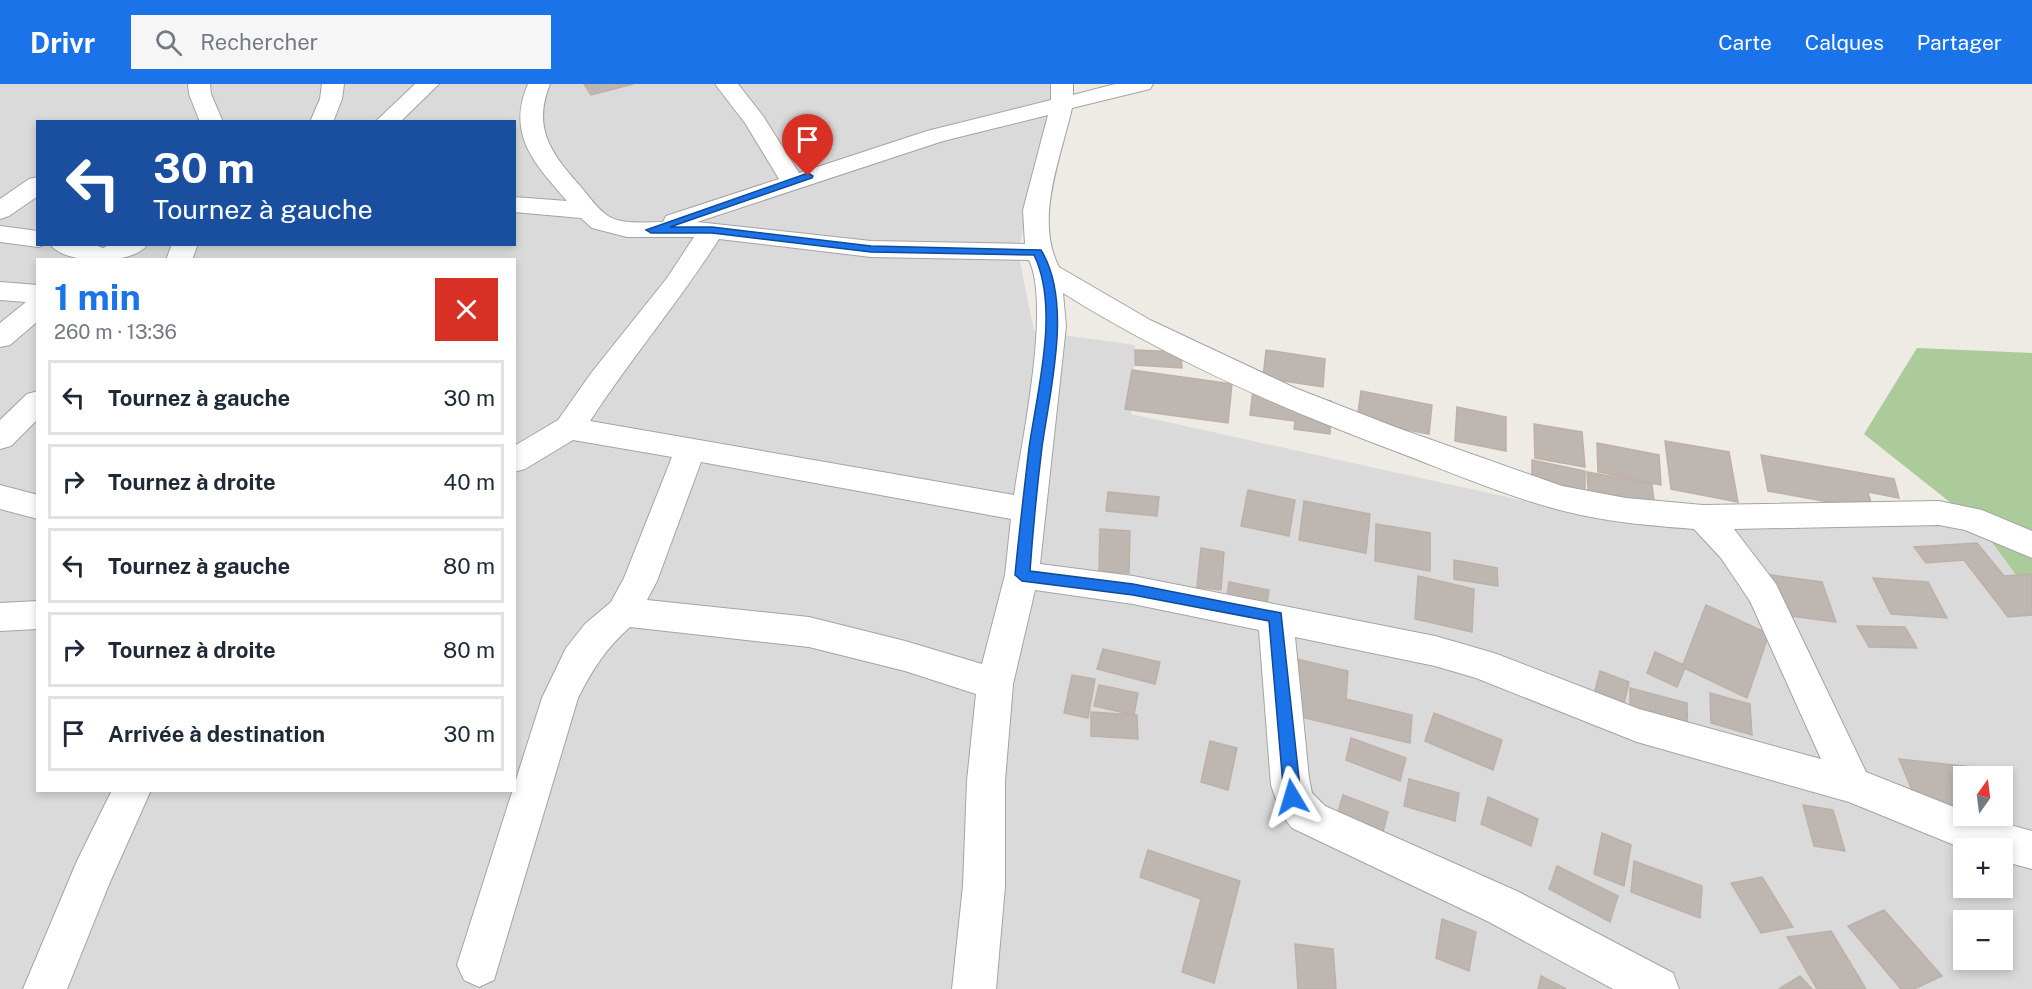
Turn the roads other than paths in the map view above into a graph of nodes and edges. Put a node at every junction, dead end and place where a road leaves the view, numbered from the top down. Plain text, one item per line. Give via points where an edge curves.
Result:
1 (199, 84) edge
2 (333, 84) edge
3 (428, 84) edge
4 (539, 84) edge
5 (726, 84) edge
6 (1142, 84) edge
7 (1062, 93) edge
8 (211, 120) edge
9 (322, 120) edge
10 (388, 120) edge
11 (792, 181) junction
12 (36, 185) edge
13 (516, 204) edge
14 (0, 211) edge
15 (588, 211) junction
16 (651, 230) junction
17 (712, 230) junction
18 (0, 234) edge
19 (36, 239) edge
20 (68, 246) edge
21 (130, 246) edge
22 (100, 258) edge
23 (1043, 262) junction
24 (0, 291) edge
25 (36, 294) edge
26 (36, 308) edge
27 (0, 338) edge
28 (36, 403) edge
29 (569, 428) junction
30 (0, 438) edge
31 (690, 449) junction
32 (516, 460) edge
33 (0, 497) edge
34 (36, 506) edge
35 (1028, 509) junction
36 (1703, 517) junction
37 (2032, 545) edge
38 (1022, 575) junction
39 (622, 612) junction
40 (36, 615) edge
41 (0, 617) edge
42 (1276, 617) junction
43 (996, 684) junction
44 (1852, 785) junction
45 (131, 792) edge
46 (2032, 850) edge
47 (479, 965) dead end
48 (45, 989) edge
49 (974, 989) edge
50 (1657, 989) edge

1 - 8 street
2 - 9 street via 332,99
3 - 10 street
4 - 15 street via 529,108 538,147
5 - 11 street via 755,121
6 - 7 street
7 - 11 street
7 - 23 street via 1036,210
11 - 16 street
12 - 14 street
13 - 15 street
15 - 16 street via 601,223
16 - 17 street
17 - 23 street via 871,249
17 - 29 street via 677,284
18 - 19 street
20 - 22 street
21 - 22 street
23 - 35 street via 1052,326
23 - 36 street via 1135,325 1233,373 1350,423 1580,503
24 - 25 street
26 - 27 street
28 - 30 street
29 - 31 street
29 - 32 street
31 - 35 street via 931,495
31 - 39 street via 654,548
33 - 34 street
35 - 38 street
36 - 37 street via 1939,513 1970,519
36 - 44 street via 1733,549 1764,594
38 - 42 street via 1133,590
38 - 43 street
39 - 43 street via 809,632
39 - 47 street via 579,659 560,698
40 - 41 street
42 - 44 street via 1481,664 1637,725
42 - 50 street via 1292,797 1298,809 1311,819 1504,908
43 - 49 street
44 - 46 street via 1971,833
45 - 48 street

